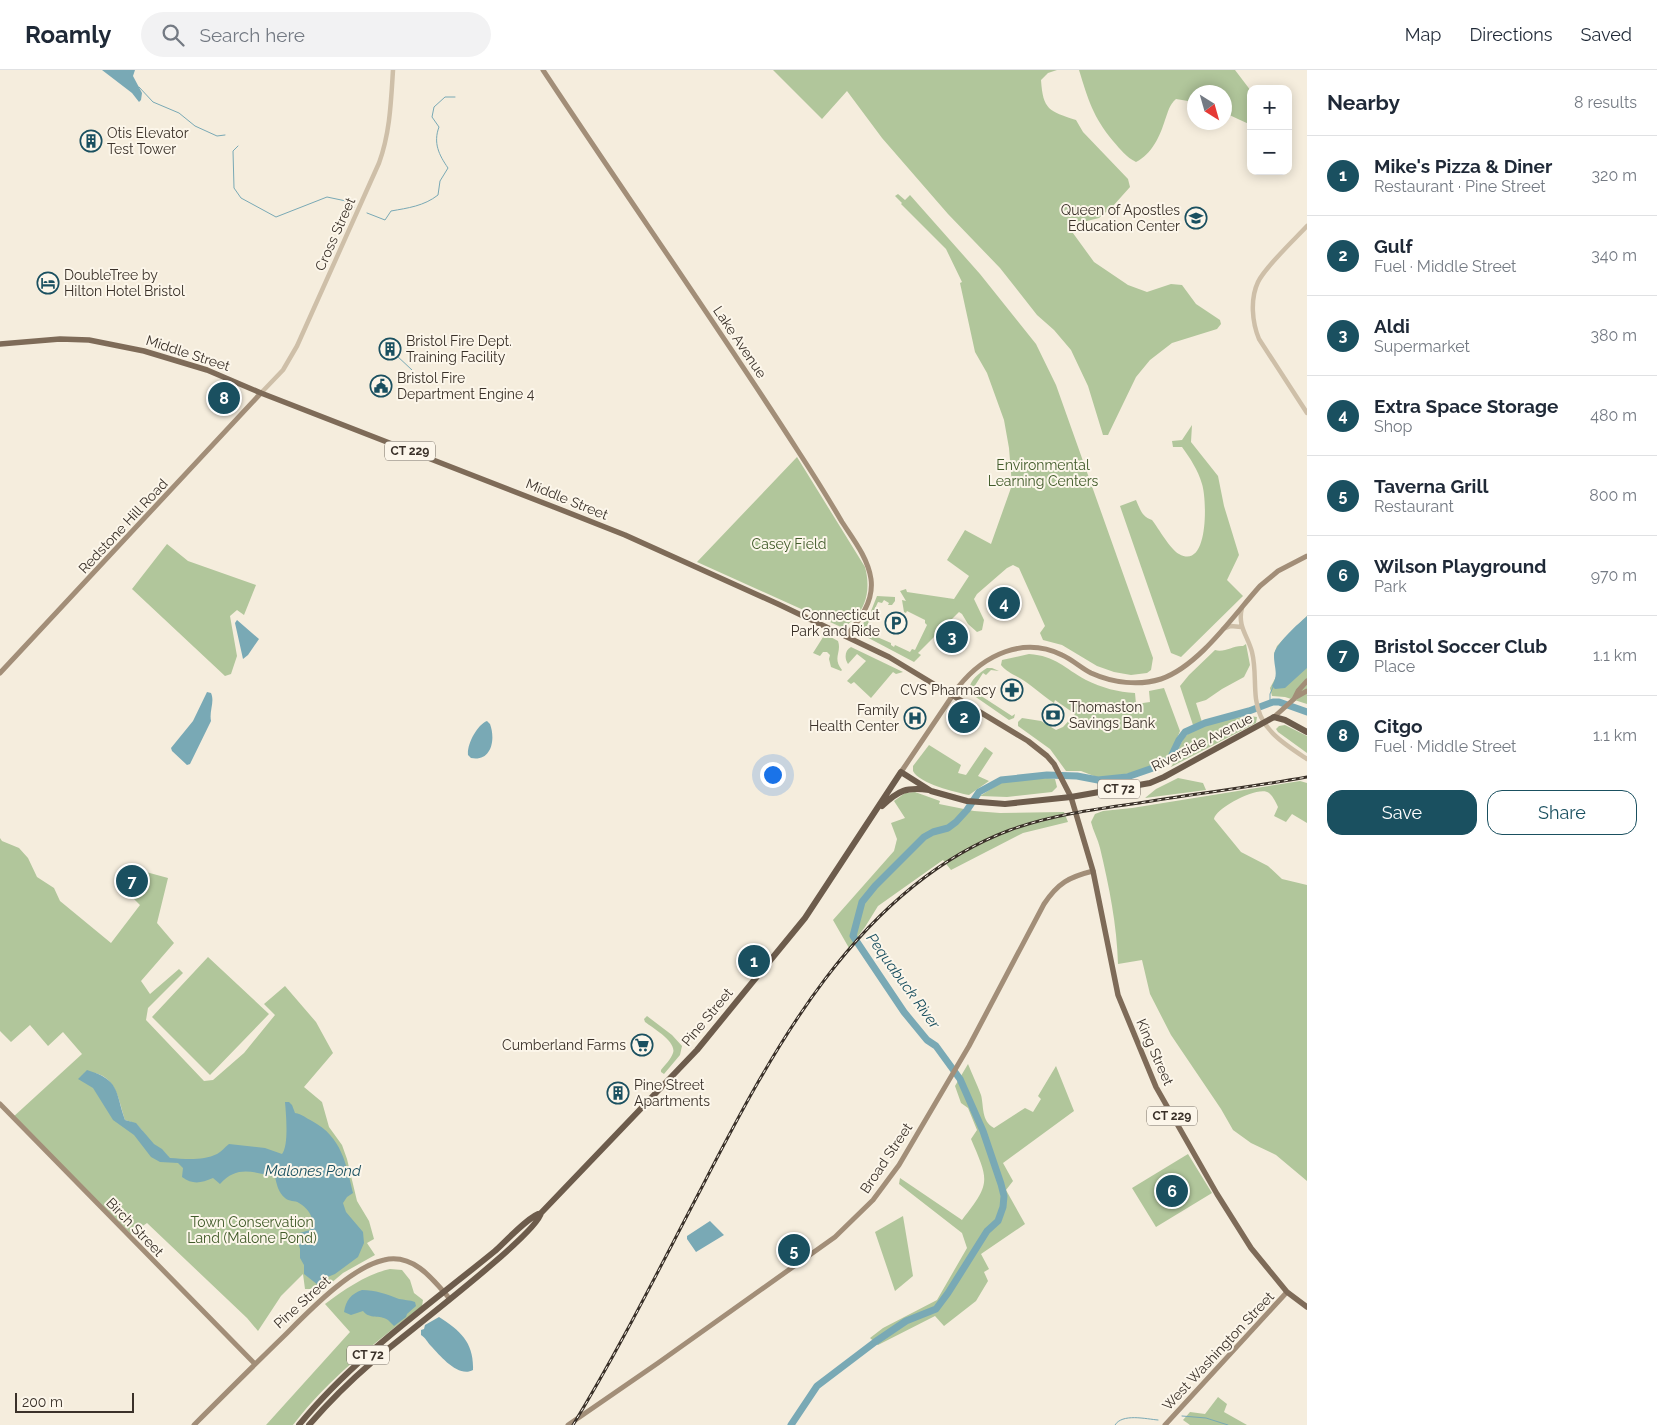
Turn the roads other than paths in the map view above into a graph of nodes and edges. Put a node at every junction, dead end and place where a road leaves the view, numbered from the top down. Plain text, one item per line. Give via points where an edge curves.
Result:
1 (393, 70) edge
2 (542, 70) edge
3 (1307, 226) edge
4 (0, 344) edge
5 (261, 393) junction
6 (1307, 413) edge
7 (1307, 556) edge
8 (1243, 606) junction
9 (1241, 627) junction
10 (1222, 629) junction
11 (846, 636) junction
12 (0, 673) edge
13 (1307, 681) edge
14 (1307, 691) edge
15 (953, 694) junction
16 (1295, 698) junction
17 (1274, 717) junction
18 (1264, 724) junction
19 (1307, 732) edge
20 (1307, 759) edge
21 (901, 772) junction
22 (932, 791) junction
23 (1070, 797) junction
24 (873, 816) junction
25 (1093, 871) junction
26 (0, 1104) edge
27 (541, 1213) junction
28 (444, 1292) junction
29 (1287, 1292) junction
30 (449, 1298) junction
31 (1307, 1308) edge
32 (255, 1364) junction
33 (194, 1425) edge
34 (299, 1425) edge
35 (309, 1425) edge
36 (568, 1425) edge
37 (1165, 1425) edge

1 - 5 street, Cross Street via 389,129 379,163 297,346 283,370
2 - 11 main road, Lake Avenue via 719,331 860,550 868,566 871,591 865,611
3 - 6 street via 1260,278 1253,312 1259,339
4 - 5 main road, Middle Street / CT 229 via 76,339 115,344 191,364
5 - 11 main road, Middle Street / CT 229 via 617,532
5 - 12 main road, Redstone Hill Road
7 - 8 main road, Pine Street via 1270,577
8 - 9 street
8 - 10 main road, Pine Street
9 - 10 street
9 - 18 street via 1249,639 1253,655 1256,701
10 - 15 main road, Pine Street via 1186,666 1161,679 1122,683 1091,673 1050,650 1028,648 995,655 983,662 968,674
11 - 15 main road, Middle Street / CT 229
13 - 16 main road
14 - 16 main road
15 - 21 main road, Pine Street
15 - 23 main road, Middle Street / CT 229 via 1047,756 1058,770
16 - 17 main road
17 - 18 highway, Riverside Avenue / CT 72
17 - 19 highway, Riverside Avenue
18 - 20 street via 1277,738
18 - 23 highway, Riverside Avenue / CT 72 via 1150,783
21 - 22 highway, Riverside Avenue / CT 72
21 - 24 highway, Pine Street / CT 72
22 - 23 highway, Riverside Avenue / CT 72 via 989,804
22 - 24 highway, CT 72 via 915,788 897,792
23 - 25 main road, King Street / CT 229
24 - 27 highway, Pine Street / CT 72 via 805,918 716,1027
25 - 29 main road, King Street / CT 229 via 1118,995 1147,1070 1231,1217 1264,1266
25 - 36 main road, Broad Street via 1066,881 1044,904 950,1078 899,1165 874,1200 835,1237
26 - 32 main road, Birch Street
27 - 28 highway, Pine Street / CT 72
27 - 30 highway, Pine Street / CT 72 via 526,1233
28 - 30 main road, Pine Street
28 - 32 main road, Pine Street via 423,1270 410,1262 385,1260 366,1267 312,1309
28 - 34 highway, CT 72 via 349,1371
29 - 31 main road, King Street / CT 229
29 - 37 main road, West Washington Street
30 - 35 highway, CT 72 via 365,1367
32 - 33 main road, Pine Street

